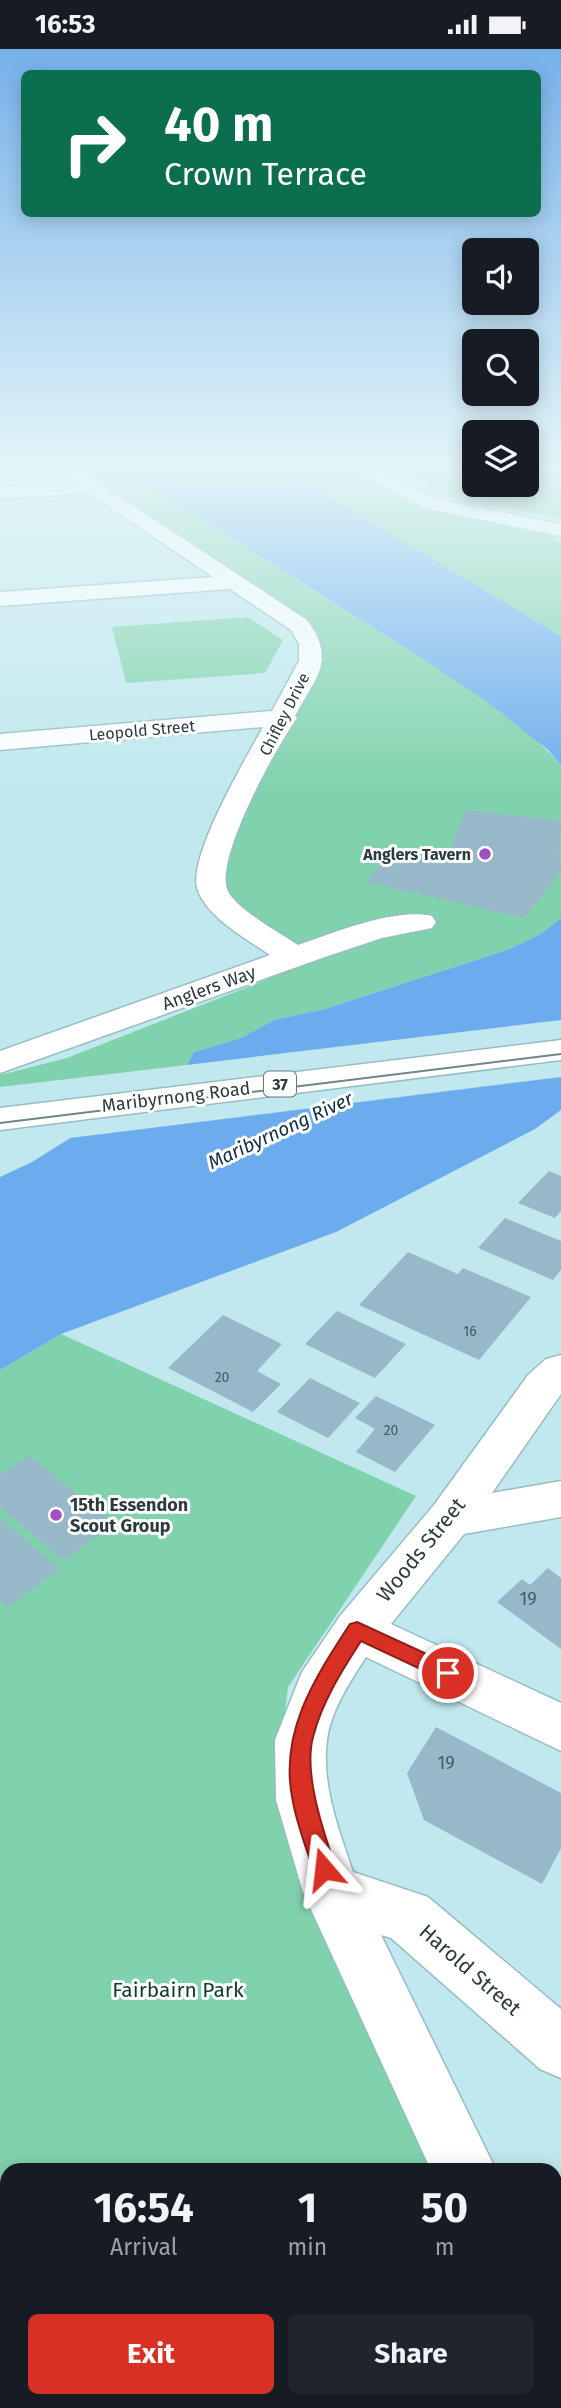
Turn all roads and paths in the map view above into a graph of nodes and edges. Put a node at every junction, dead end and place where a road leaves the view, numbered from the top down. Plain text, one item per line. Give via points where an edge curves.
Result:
1 (222, 574) edge
2 (234, 582) junction
3 (0, 599) edge
4 (284, 718) junction
5 (0, 742) edge
6 (421, 922) dead end
7 (294, 957) junction
8 (561, 1050) edge
9 (0, 1063) edge
10 (0, 1119) edge
11 (561, 1370) edge
12 (561, 1499) edge
13 (450, 1518) junction
14 (357, 1630) junction
15 (561, 1728) edge
16 (331, 1892) junction
17 (561, 2048) edge
18 (461, 2163) edge

1 - 2 street, Chifley Drive
2 - 3 street
2 - 4 street, Chifley Drive via 299,625 311,642 312,658
4 - 5 street, Leopold Street
4 - 7 street, Chifley Drive via 220,834 209,880 214,893 235,914
6 - 7 street, Anglers Way via 376,930
7 - 9 street, Anglers Way
8 - 10 street, Maribyrnong Road / 37
11 - 13 street, Woods Street via 543,1386
12 - 13 street
13 - 14 street, Woods Street
14 - 15 street
14 - 16 street, Woods Street via 320,1687 301,1740 303,1800
16 - 17 street, Harold Street via 408,1916
16 - 18 street, Woods Street

